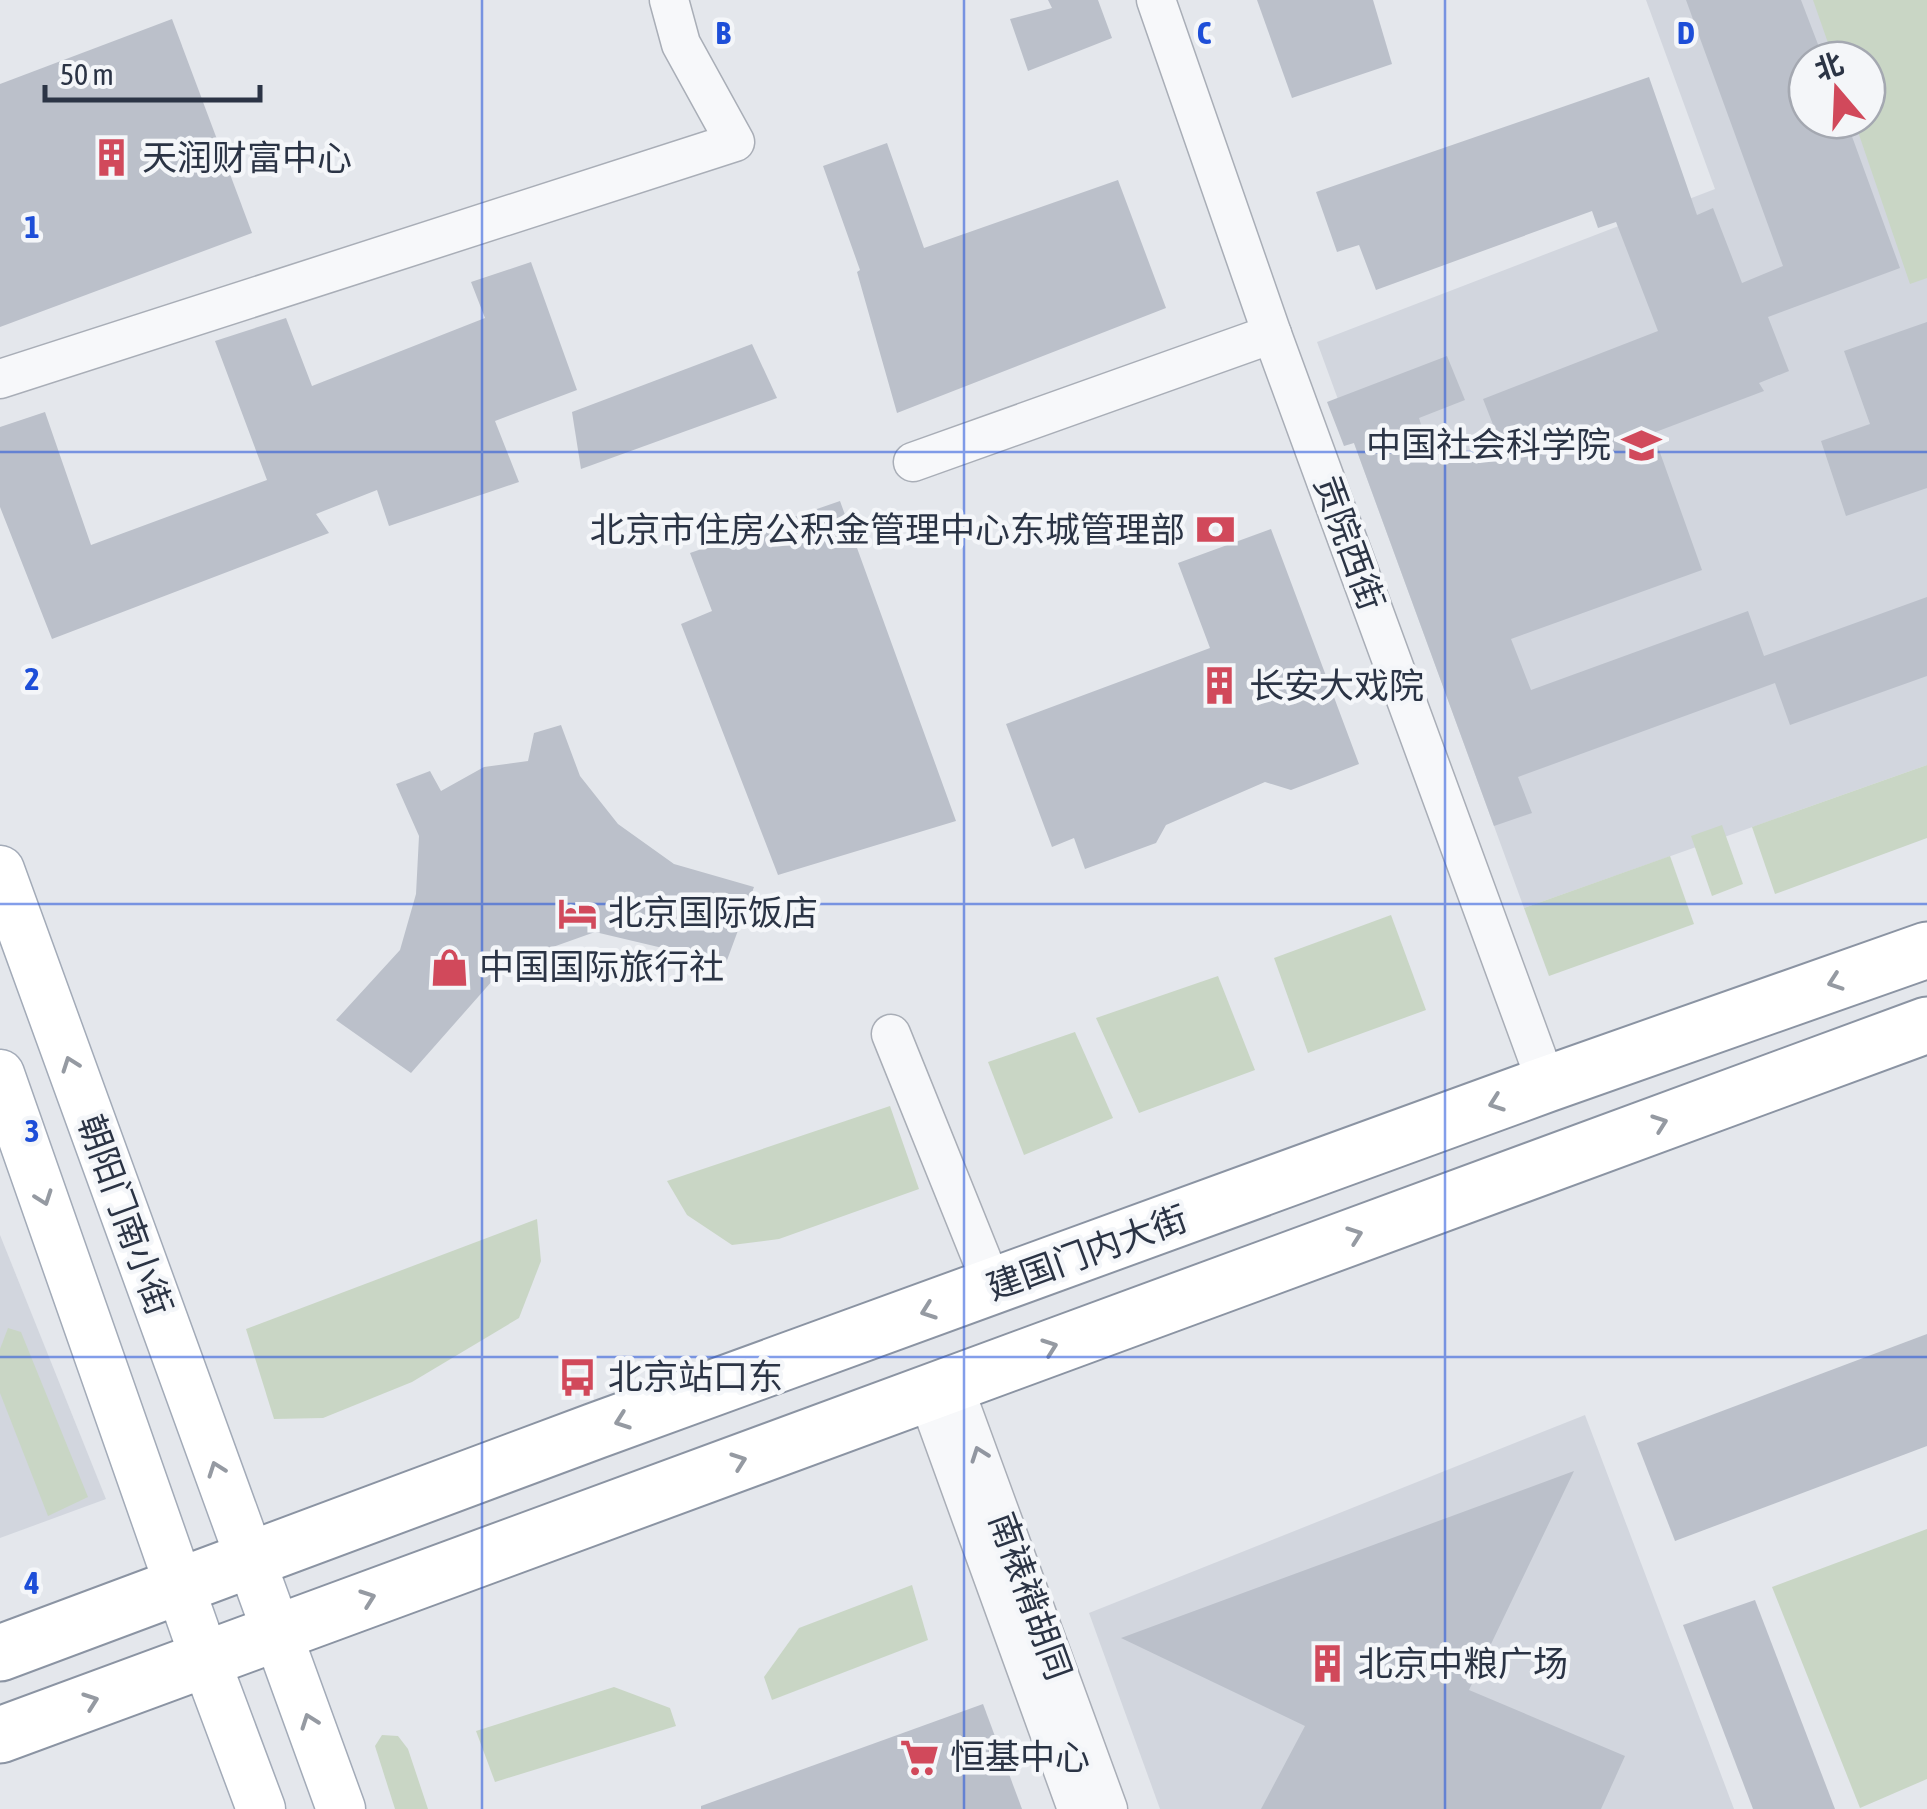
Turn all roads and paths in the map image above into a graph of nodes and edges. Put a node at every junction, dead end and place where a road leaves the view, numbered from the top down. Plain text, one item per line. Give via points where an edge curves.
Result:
1 (669, 0) edge
2 (1156, 0) edge
3 (1272, 334) junction
4 (0, 379) edge
5 (912, 462) dead end
6 (0, 870) edge
7 (1927, 950) edge
8 (1927, 1025) edge
9 (891, 1034) dead end
10 (0, 1074) edge
11 (1547, 1084) junction
12 (993, 1287) junction
13 (939, 1387) junction
14 (249, 1561) junction
15 (182, 1587) junction
16 (277, 1632) junction
17 (0, 1654) edge
18 (205, 1659) junction
19 (0, 1735) edge
20 (262, 1809) edge
21 (341, 1809) edge
22 (1078, 1809) edge
23 (1108, 1809) edge

1 - 4 street via 681,44 734,142
2 - 3 street, 贡院西街
3 - 5 street
3 - 11 street, 贡院西街
14 -> 6 main road, 朝阳门南小街
7 -> 11 highway, 建国门内大街
13 -> 8 highway
9 - 12 street
10 -> 15 main road, 朝阳门南小街
11 -> 12 highway, 建国门内大街
12 -> 14 highway, 建国门内大街
16 -> 13 highway
13 - 22 street
23 -> 13 street, 南裱褙胡同
14 - 15 highway, 建国门内大街
14 - 16 main road, 朝阳门南小街
15 - 17 highway
15 - 18 main road, 朝阳门南小街
16 - 18 highway
21 -> 16 main road, 朝阳门南小街
19 -> 18 highway
18 - 20 main road, 朝阳门南小街

